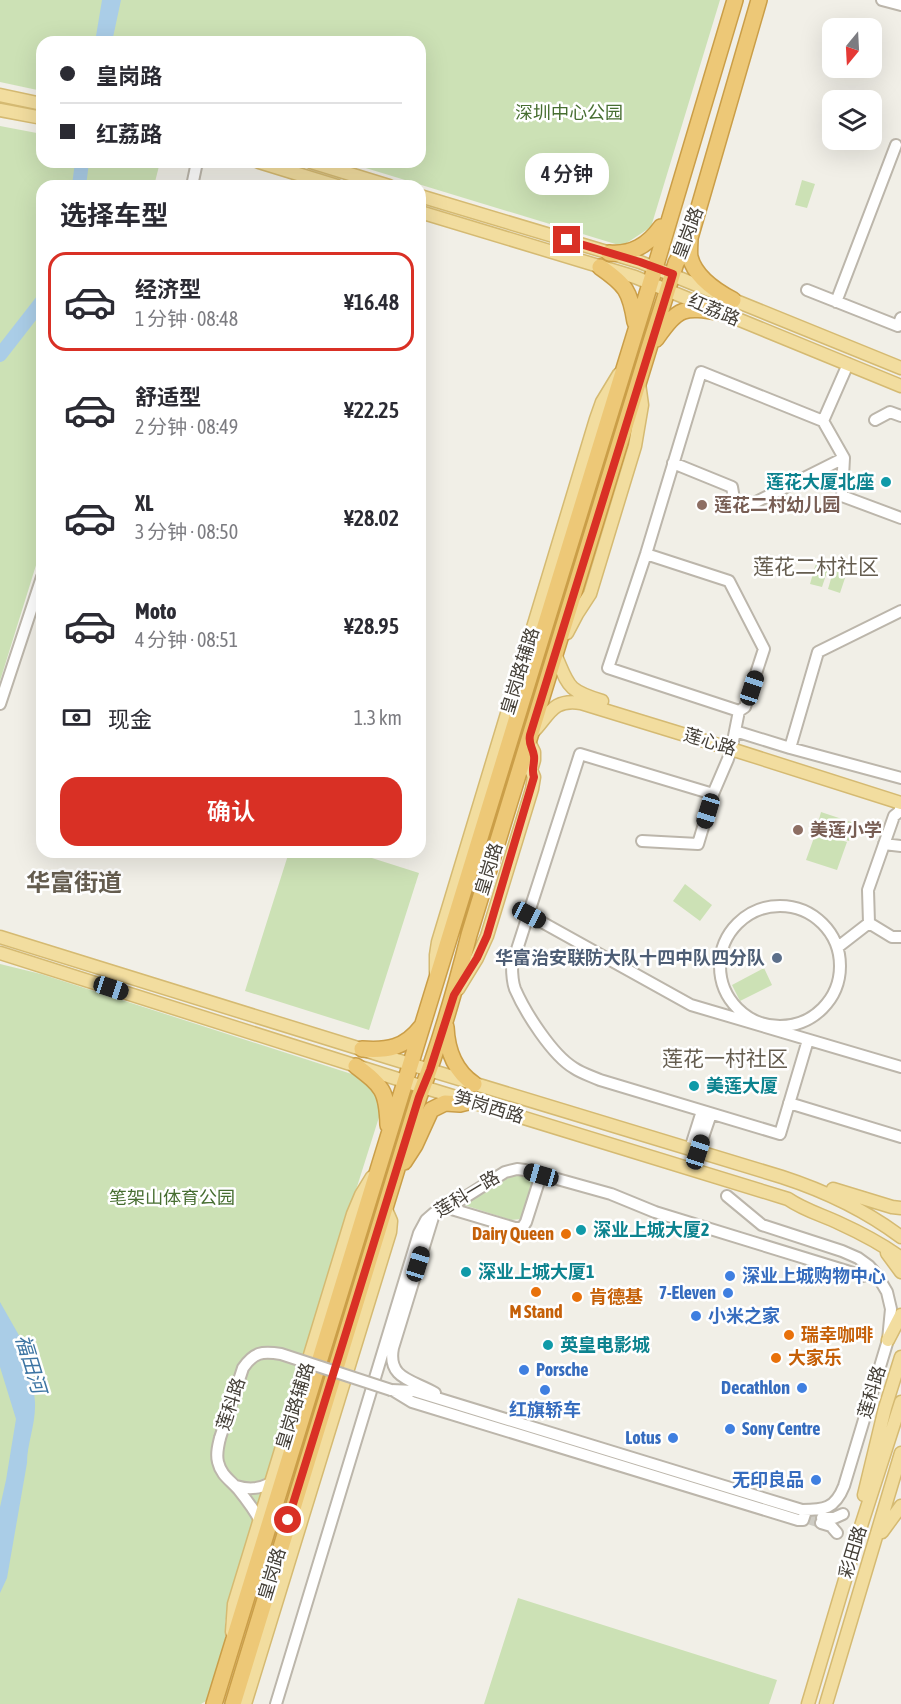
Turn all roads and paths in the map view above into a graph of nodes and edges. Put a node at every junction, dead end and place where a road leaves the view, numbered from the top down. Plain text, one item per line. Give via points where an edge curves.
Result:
1 (735, 0) edge
2 (759, 0) edge
3 (882, 0) edge
4 (901, 5) edge
5 (0, 95) edge
6 (36, 103) edge
7 (0, 110) edge
8 (36, 117) edge
9 (896, 145) dead end
10 (278, 168) edge
11 (330, 168) edge
12 (318, 180) edge
13 (369, 180) edge
14 (426, 198) edge
15 (426, 214) edge
16 (669, 220) junction
17 (690, 238) junction
18 (609, 253) junction
19 (600, 267) junction
20 (655, 268) junction
21 (673, 274) junction
22 (650, 283) junction
23 (668, 290) junction
24 (807, 290) dead end
25 (733, 300) junction
26 (836, 302) junction
27 (722, 313) junction
28 (901, 318) edge
29 (636, 327) junction
30 (649, 348) junction
31 (848, 364) junction
32 (901, 368) edge
33 (901, 387) edge
34 (896, 414) edge
35 (875, 420) dead end
36 (823, 421) junction
37 (844, 458) junction
38 (673, 463) junction
39 (843, 470) dead end
40 (901, 518) edge
41 (646, 554) junction
42 (36, 595) edge
43 (901, 611) edge
44 (556, 650) junction
45 (0, 704) edge
46 (739, 711) junction
47 (529, 738) junction
48 (733, 740) junction
49 (790, 748) junction
50 (901, 778) edge
51 (713, 794) junction
52 (901, 795) edge
53 (901, 805) edge
54 (642, 841) dead end
55 (884, 844) junction
56 (901, 846) edge
57 (529, 915) junction
58 (869, 923) junction
59 (0, 937) edge
60 (901, 938) edge
61 (838, 947) junction
62 (0, 953) edge
63 (446, 1019) junction
64 (423, 1024) junction
65 (808, 1040) junction
66 (362, 1049) junction
67 (410, 1064) junction
68 (356, 1066) junction
69 (901, 1067) edge
70 (430, 1070) junction
71 (405, 1081) junction
72 (474, 1084) junction
73 (423, 1087) junction
74 (472, 1101) junction
75 (789, 1103) junction
76 (706, 1112) junction
77 (901, 1137) edge
78 (388, 1138) junction
79 (694, 1150) junction
80 (378, 1169) junction
81 (396, 1172) junction
82 (541, 1175) junction
83 (782, 1177) junction
84 (727, 1196) dead end
85 (385, 1207) junction
86 (447, 1208) junction
87 (901, 1208) edge
88 (434, 1213) junction
89 (901, 1237) edge
90 (870, 1238) junction
91 (901, 1258) edge
92 (901, 1272) edge
93 (863, 1276) dead end
94 (901, 1315) edge
95 (888, 1340) junction
96 (343, 1344) junction
97 (901, 1357) edge
98 (348, 1369) junction
99 (375, 1380) junction
100 (344, 1381) junction
101 (391, 1390) junction
102 (326, 1397) junction
103 (450, 1402) junction
104 (901, 1402) edge
105 (901, 1453) edge
106 (271, 1483) junction
107 (236, 1486) junction
108 (901, 1506) edge
109 (802, 1510) junction
110 (843, 1514) dead end
111 (260, 1521) junction
112 (861, 1526) junction
113 (837, 1533) dead end
114 (874, 1546) junction
115 (231, 1649) junction
116 (213, 1702) edge
117 (233, 1704) edge
118 (245, 1704) edge
119 (276, 1704) edge
120 (808, 1704) edge
121 (826, 1704) edge

1 - 16 highway, 皇岗路
2 - 17 highway, 皇岗路
3 - 4 street
5 - 6 main road
7 - 8 main road
9 - 26 street
10 - 12 main road
11 - 13 main road
14 - 18 main road, 红荔路
15 - 19 main road, 红荔路
16 - 18 highway via 641,247
16 - 20 highway, 皇岗路
17 - 21 highway, 皇岗路
17 - 25 highway via 690,257 699,273
18 - 20 main road, 红荔路
19 - 22 main road, 红荔路
19 - 29 highway via 628,291
20 - 21 main road, 红荔路
20 - 22 highway, 皇岗路
21 - 23 highway, 皇岗路
21 - 25 main road, 红荔路
22 - 23 main road, 红荔路
22 - 29 highway, 皇岗路
23 - 27 main road, 红荔路
23 - 30 highway, 皇岗路
24 - 26 street
25 - 32 main road, 红荔路
26 - 28 street via 898,326
27 - 30 highway via 691,308 680,311
27 - 31 main road, 红荔路
29 - 64 highway, 皇岗路
30 - 44 highway, 皇岗路
31 - 33 main road, 红荔路
31 - 36 street
34 - 35 street
36 - 37 street
36 - 38 street via 701,372
37 - 38 street via 750,505 734,499 732,487
37 - 39 street
37 - 40 street via 842,496
38 - 41 street
41 - 46 street via 729,581 764,649 745,707
41 - 46 street via 608,668
42 - 45 street
43 - 49 street via 818,652
44 - 47 highway, 皇岗路
44 - 48 main road, 莲心路 via 573,690
46 - 48 street
47 - 48 main road, 莲心路 via 553,708 574,702
47 - 63 highway, 皇岗路
48 - 49 street
48 - 51 street
48 - 52 main road, 莲心路
48 - 53 main road, 莲心路
49 - 50 street
51 - 54 street via 698,844
51 - 57 street via 580,754
53 - 55 street
55 - 56 street
55 - 58 street via 868,890
57 - 65 street via 691,1005
57 - 76 street via 512,976 534,1024 551,1047 573,1068 600,1080
58 - 60 street
58 - 61 street
59 - 66 main road, 笋岗西路
61 - 61 street via 828,929 813,915 774,906 754,912 726,938 720,957 721,977 740,1011 756,1021 776,1026 795,1024 828,1003 841,966
62 - 68 main road, 笋岗西路
63 - 70 highway, 皇岗路
63 - 72 highway via 453,1059
64 - 66 highway via 399,1045
64 - 67 highway, 皇岗路
65 - 69 street
65 - 75 street
66 - 67 main road, 笋岗西路
67 - 70 main road, 笋岗西路
67 - 71 highway, 皇岗路
68 - 71 main road, 笋岗西路
68 - 78 highway via 374,1079 382,1091
70 - 72 main road, 笋岗西路
70 - 73 highway, 皇岗路
71 - 73 main road, 笋岗西路
71 - 78 highway, 皇岗路
72 - 79 main road, 笋岗西路
73 - 74 main road, 笋岗西路
73 - 81 highway, 皇岗路
74 - 81 highway via 446,1103 431,1110 416,1145
74 - 90 main road, 笋岗西路 via 788,1199
75 - 76 street via 780,1134
75 - 77 street
76 - 79 street
78 - 80 highway, 皇岗路
79 - 83 main road, 笋岗西路
80 - 106 main road, 皇岗路辅路 via 353,1214
80 - 115 highway, 皇岗路
81 - 85 highway, 皇岗路
82 - 86 street, 莲科一路 via 508,1170
82 - 86 street via 522,1227
82 - 93 street, 莲科一路
83 - 87 main road
83 - 89 main road, 笋岗西路 via 852,1205
84 - 95 street, 莲科路 via 762,1225 842,1251 869,1266 889,1300
85 - 96 highway, 皇岗路
85 - 98 main road via 391,1228
86 - 88 street, 莲科一路
88 - 99 street, 莲科一路 via 421,1228
88 - 103 street via 392,1352 392,1364 402,1377
90 - 91 main road, 笋岗西路
90 - 92 main road via 888,1253
94 - 95 main road
95 - 109 street, 莲科路 via 841,1493 827,1508
96 - 98 street
96 - 102 highway, 皇岗路
97 - 112 main road via 872,1457
98 - 99 street, 莲科路
98 - 100 main road
99 - 100 street, 莲科路
99 - 101 street, 莲科路
99 - 119 street, 莲科一路
100 - 102 street via 332,1387
100 - 118 main road
101 - 103 street, 莲科路 via 414,1391
101 - 107 street, 莲科路, bridge via 281,1354 269,1352 249,1359 239,1375 218,1448 218,1464 227,1480
101 - 109 street, 莲科路 via 412,1402 798,1520 805,1518
102 - 117 highway, 皇岗路
103 - 109 street, 莲科路
104 - 112 main road, 彩田路
105 - 114 main road, 彩田路
106 - 107 street via 250,1490
106 - 111 main road, 皇岗路辅路
107 - 111 street, 莲科路
108 - 114 main road
110 - 113 street via 821,1520
111 - 115 main road, 皇岗路辅路 via 234,1604
112 - 120 main road, 彩田路
114 - 121 main road, 彩田路
115 - 116 highway, 皇岗路

